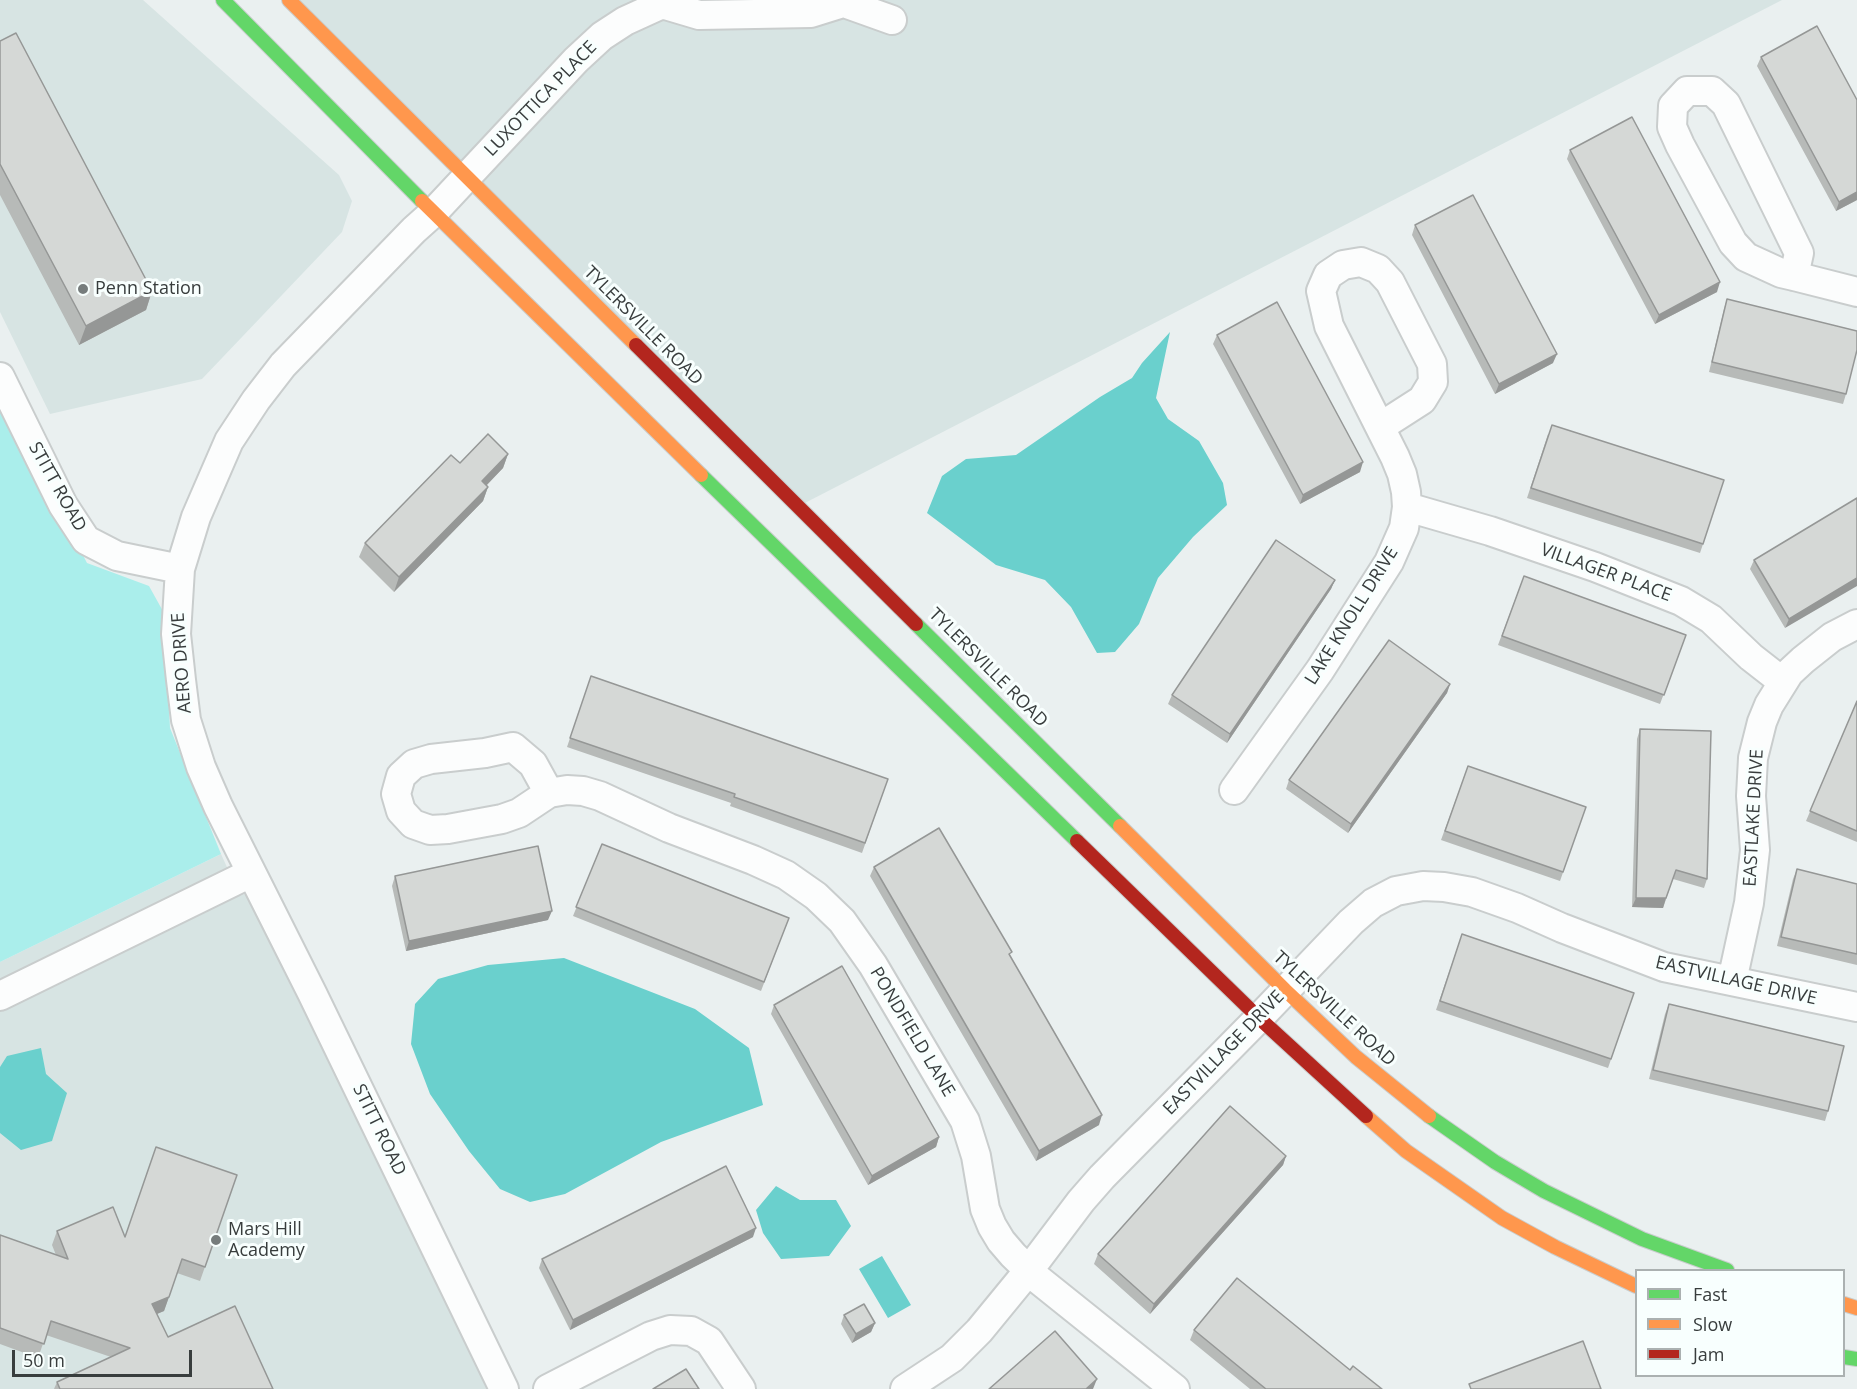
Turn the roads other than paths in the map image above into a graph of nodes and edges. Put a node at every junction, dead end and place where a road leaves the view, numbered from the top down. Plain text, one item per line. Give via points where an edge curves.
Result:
1 (223, 0) edge
2 (289, 0) edge
3 (666, 2) edge
4 (840, 2) edge
5 (892, 20) dead end
6 (467, 176) junction
7 (433, 213) junction
8 (1794, 276) junction
9 (1857, 292) edge
10 (0, 377) edge
11 (1380, 427) junction
12 (1407, 507) junction
13 (180, 569) junction
14 (1857, 624) edge
15 (1783, 682) junction
16 (1234, 790) dead end
17 (549, 793) junction
18 (251, 873) junction
19 (1732, 981) junction
20 (1286, 990) junction
21 (0, 996) edge
22 (1857, 1007) edge
23 (1259, 1018) junction
24 (1724, 1269) edge
25 (1029, 1270) junction
26 (1635, 1286) edge
27 (504, 1389) edge
28 (548, 1389) edge
29 (741, 1389) edge
30 (905, 1389) edge
31 (1175, 1389) edge

1 - 7 main road
2 - 6 main road, TYLERSVILLE ROAD
3 - 4 street, LUXOTTICA PLACE via 699,15 811,14
3 - 6 street, LUXOTTICA PLACE via 602,36
4 - 5 street, LUXOTTICA PLACE
6 - 7 street, LUXOTTICA PLACE
6 - 20 main road, TYLERSVILLE ROAD
7 - 13 street, AERO DRIVE via 283,364 256,400 229,441 212,478
7 - 23 main road
8 - 8 street via 1746,257 1732,243 1672,127 1673,106 1687,91 1712,91 1726,104 1799,253
8 - 9 street
10 - 13 street, STITT ROAD via 63,505 86,540 117,556
11 - 11 street, LAKE KNOLL DRIVE via 1329,326 1321,291 1328,275 1343,265 1361,262 1378,268 1432,364 1433,382 1422,400
11 - 12 street, LAKE KNOLL DRIVE via 1402,474
12 - 15 street, VILLAGER PLACE via 1490,531 1681,600 1711,619
12 - 16 street, LAKE KNOLL DRIVE via 1404,528 1389,562 1320,670
13 - 18 street, AERO DRIVE via 176,634 186,720 213,796
14 - 15 street, EASTLAKE DRIVE via 1832,637
15 - 19 street, EASTLAKE DRIVE via 1762,722 1753,758 1755,850 1749,903
17 - 17 street via 533,764 513,747 414,764 401,776 396,794 401,811 413,824 430,830 502,819
17 - 25 street, PONDFIELD LANE via 575,791 600,796 753,860 786,875 842,921 896,1002 964,1121 992,1226
18 - 21 street
18 - 27 street, STITT ROAD
19 - 20 street, EASTVILLAGE DRIVE via 1664,967 1472,892 1423,886 1396,891 1373,903
19 - 22 street, EASTVILLAGE DRIVE
20 - 23 street, EASTVILLAGE DRIVE
20 - 24 main road, TYLERSVILLE ROAD via 1409,1101 1495,1162 1624,1230
23 - 25 street, EASTVILLAGE DRIVE via 1102,1177
23 - 26 main road via 1398,1143 1451,1184 1502,1218
25 - 30 street, EASTVILLAGE DRIVE via 952,1358
25 - 31 street, PONDFIELD LANE
28 - 29 street via 651,1335 670,1330 691,1331 709,1341

